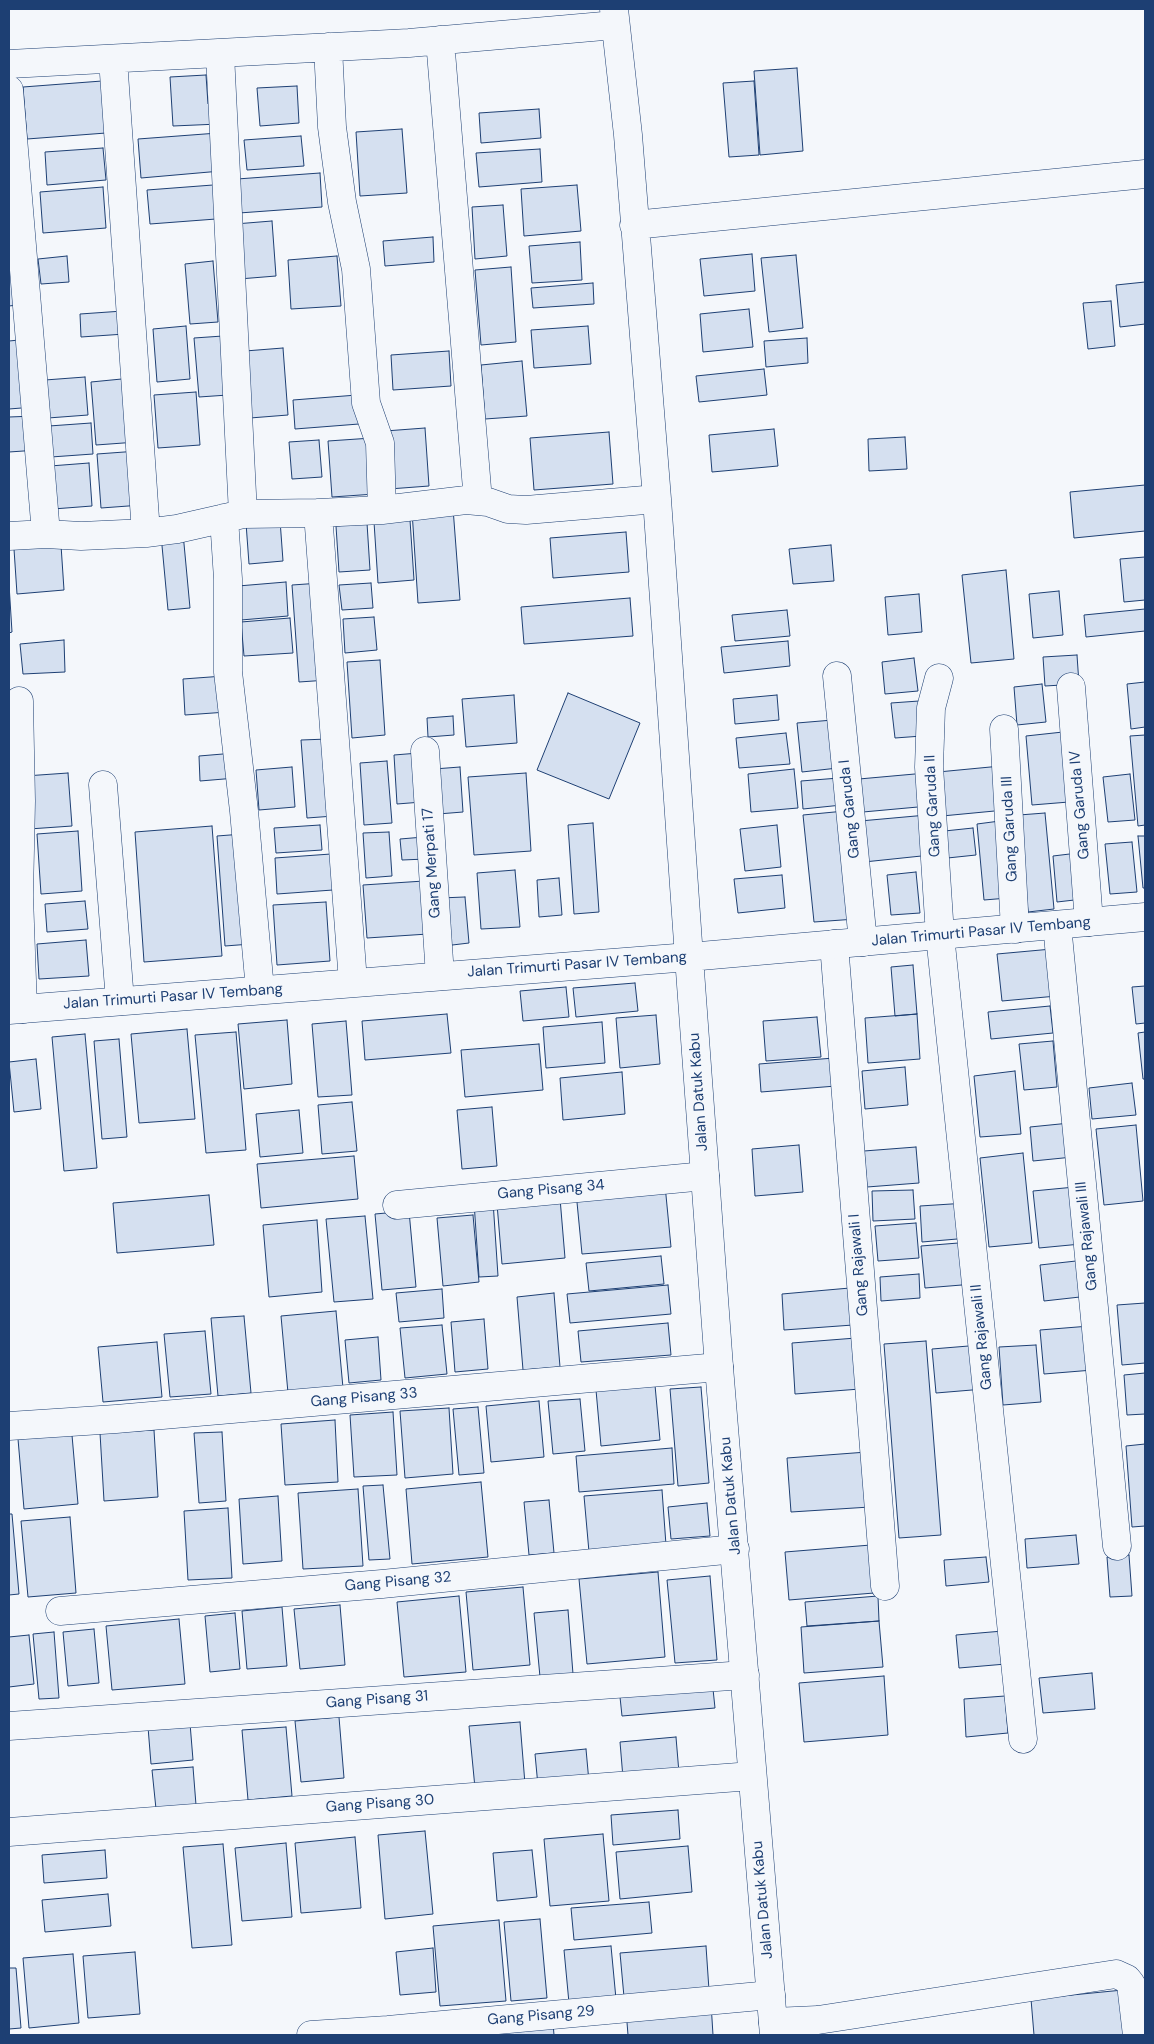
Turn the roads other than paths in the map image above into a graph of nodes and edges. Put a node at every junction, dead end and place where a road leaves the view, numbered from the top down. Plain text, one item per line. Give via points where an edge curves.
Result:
1 (614, 17) edge
2 (440, 40) junction
3 (328, 47) junction
4 (220, 54) junction
5 (113, 59) junction
6 (9, 64) edge
7 (9, 90) edge
8 (1145, 174) edge
9 (634, 225) junction
10 (657, 499) junction
11 (478, 501) junction
12 (382, 510) junction
13 (318, 513) junction
14 (234, 516) junction
15 (146, 533) junction
16 (46, 534) junction
17 (9, 536) edge
18 (837, 676) dead end
19 (939, 678) dead end
20 (1070, 687) dead end
21 (19, 701) dead end
22 (1004, 729) dead end
23 (424, 751) dead end
24 (103, 784) dead end
25 (1145, 917) edge
26 (1089, 922) junction
27 (1056, 925) junction
28 (1016, 929) junction
29 (940, 935) junction
30 (864, 942) junction
31 (834, 944) junction
32 (689, 957) junction
33 (440, 976) junction
34 (353, 982) junction
35 (260, 990) junction
36 (120, 1001) junction
37 (16, 1009) edge
38 (705, 1176) junction
39 (397, 1205) dead end
40 (720, 1367) junction
41 (9, 1426) edge
42 (1117, 1546) dead end
43 (736, 1550) junction
44 (884, 1586) dead end
45 (60, 1611) dead end
46 (745, 1675) junction
47 (9, 1726) edge
48 (1023, 1739) dead end
49 (752, 1776) junction
50 (9, 1832) edge
51 (771, 1995) junction
52 (774, 2029) edge
53 (311, 2035) edge
54 (1137, 2035) edge

1 - 2 street
1 - 9 street, Jalan Datuk Kabu via 628,135
2 - 3 street
2 - 11 street
3 - 4 street
3 - 12 street via 332,127 342,202 356,269 366,403 380,444
4 - 5 street
4 - 14 street
5 - 6 street
5 - 15 street
7 - 16 street
8 - 9 street
9 - 10 street, Jalan Datuk Kabu
10 - 11 street via 526,510
10 - 32 street, Jalan Datuk Kabu
11 - 12 street
12 - 13 street
13 - 14 street
13 - 34 street
14 - 15 street
14 - 35 street via 228,579 228,672
15 - 16 street
16 - 17 street
18 - 30 street, Gang Garuda I
19 - 29 street, Gang Garuda II via 931,708 929,767
20 - 26 street, Gang Garuda IV
21 - 37 street via 21,801
22 - 28 street, Gang Garuda III
23 - 33 street, Gang Merpati 17
24 - 36 street
25 - 26 street, Jalan Trimurti Pasar IV Tembang
26 - 27 street, Jalan Trimurti Pasar IV Tembang
27 - 28 street, Jalan Trimurti Pasar IV Tembang
27 - 42 street, Gang Rajawali III
28 - 29 street, Jalan Trimurti Pasar IV Tembang
29 - 30 street, Jalan Trimurti Pasar IV Tembang
29 - 48 street, Gang Rajawali II
30 - 31 street, Jalan Trimurti Pasar IV Tembang
31 - 32 street, Jalan Trimurti Pasar IV Tembang
31 - 44 street, Gang Rajawali I
32 - 33 street, Jalan Trimurti Pasar IV Tembang
32 - 38 street, Jalan Datuk Kabu
33 - 34 street, Jalan Trimurti Pasar IV Tembang
34 - 35 street, Jalan Trimurti Pasar IV Tembang
35 - 36 street, Jalan Trimurti Pasar IV Tembang
36 - 37 street, Jalan Trimurti Pasar IV Tembang
38 - 39 street, Gang Pisang 34
38 - 40 street, Jalan Datuk Kabu
40 - 41 street, Gang Pisang 33
40 - 43 street, Jalan Datuk Kabu
43 - 45 street, Gang Pisang 32
43 - 46 street, Jalan Datuk Kabu
46 - 47 street, Gang Pisang 31
46 - 49 street, Jalan Datuk Kabu
49 - 50 street, Gang Pisang 30
49 - 51 street, Jalan Datuk Kabu
51 - 52 street, Jalan Datuk Kabu
51 - 53 street, Gang Pisang 29
52 - 54 street via 1116,1974 1131,1984

